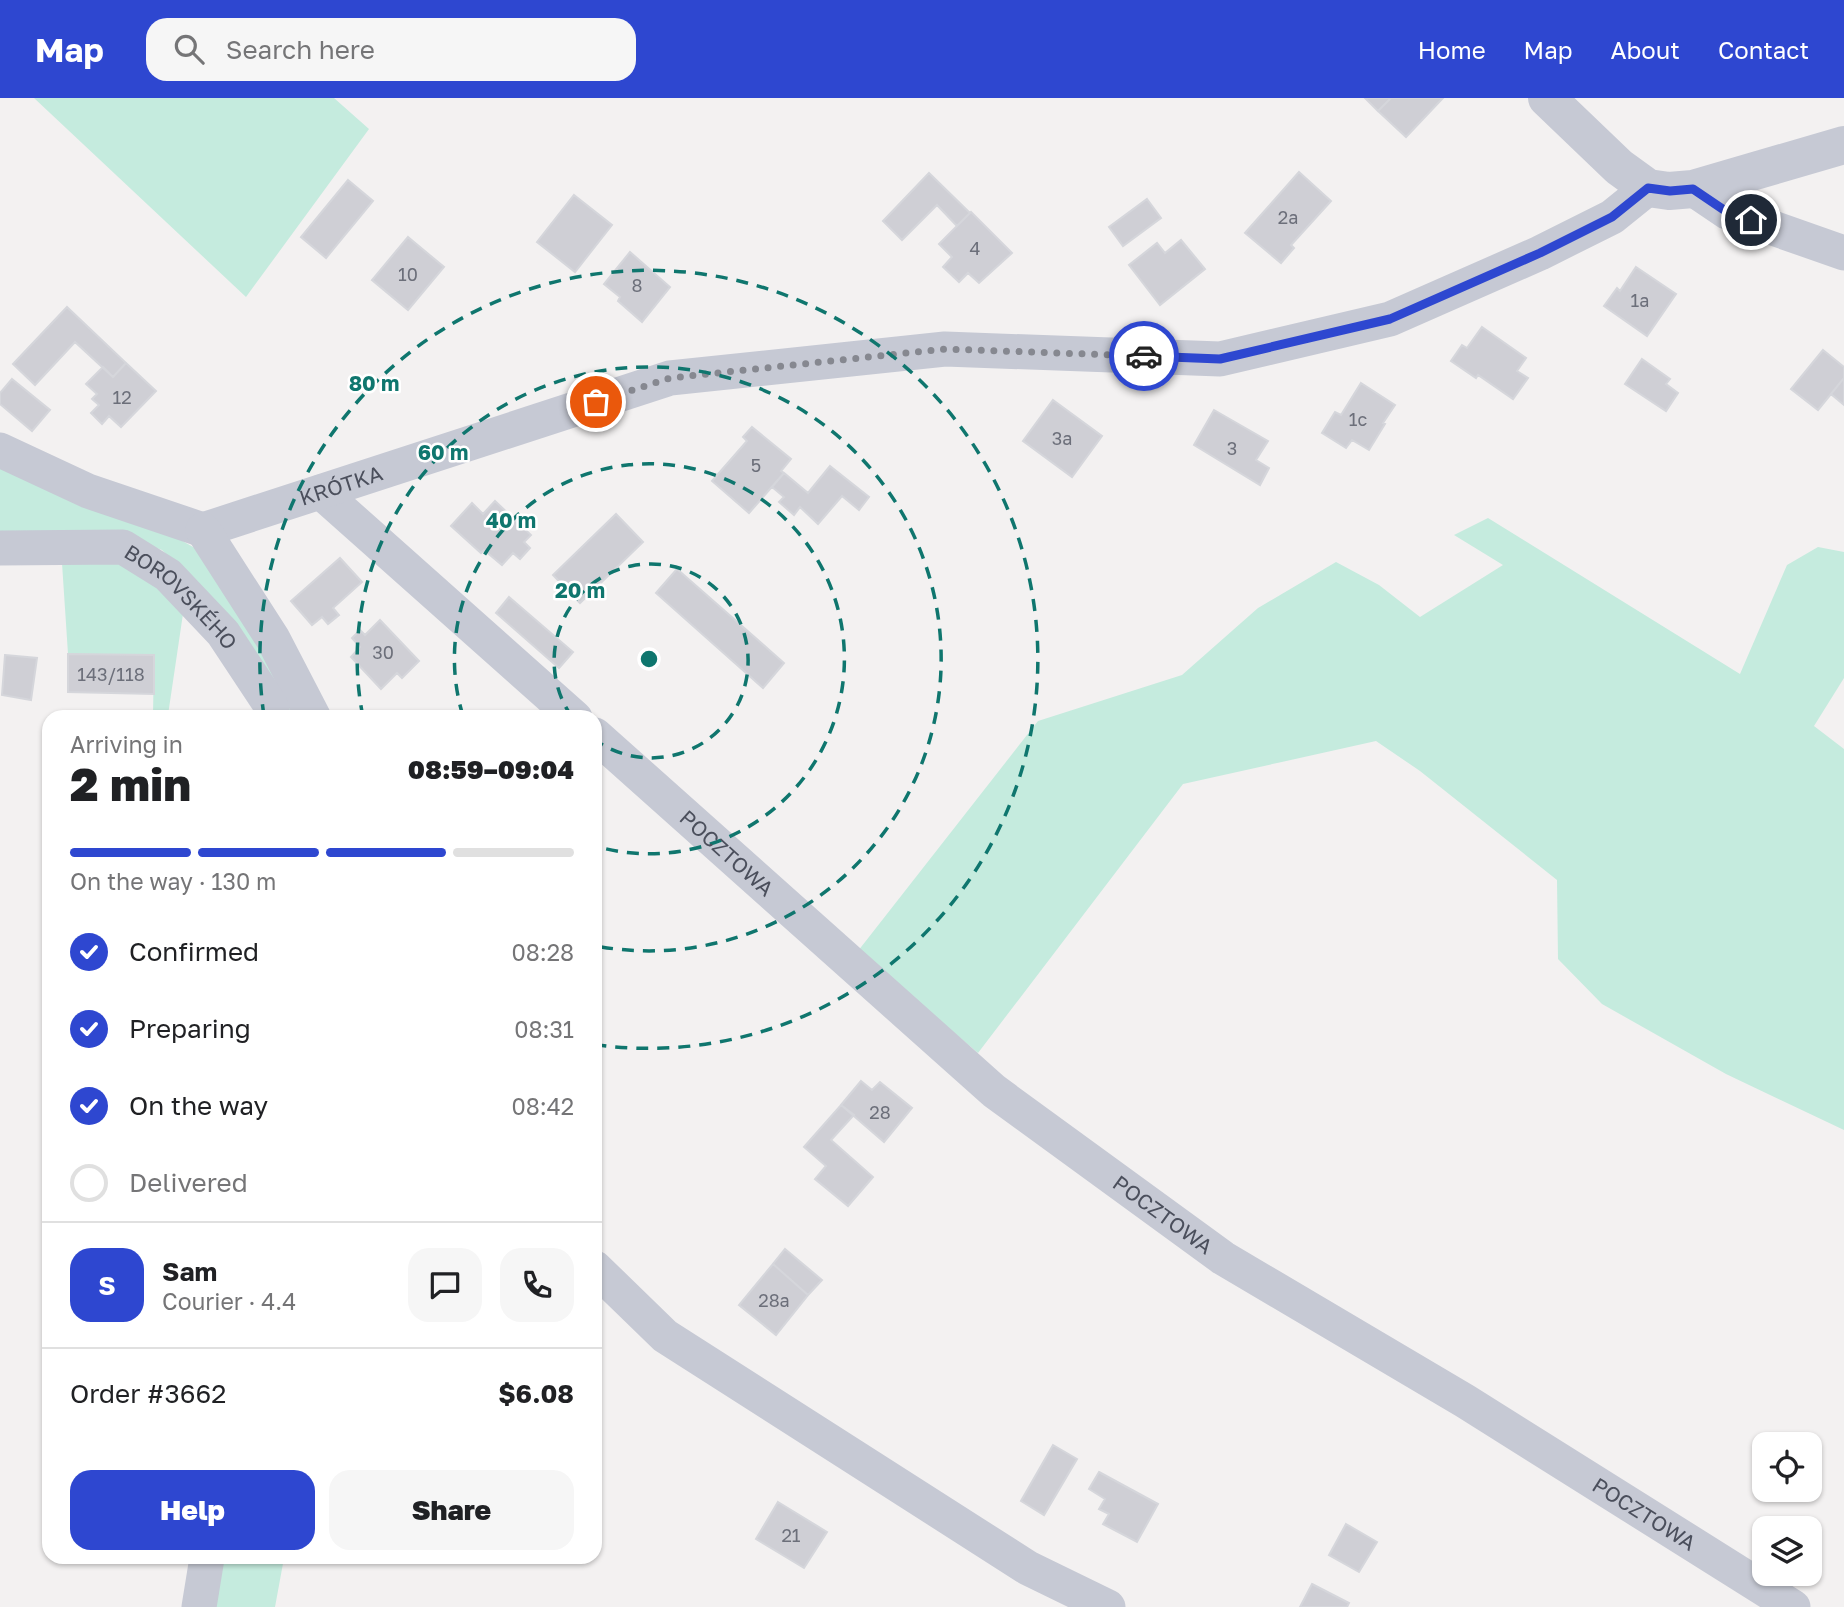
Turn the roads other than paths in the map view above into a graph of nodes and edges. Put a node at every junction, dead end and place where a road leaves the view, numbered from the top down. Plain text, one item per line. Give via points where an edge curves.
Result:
1 (1546, 98) edge
2 (1844, 145) edge
3 (1648, 188) junction
4 (1693, 189) junction
5 (1844, 253) edge
6 (0, 450) edge
7 (321, 492) junction
8 (203, 530) junction
9 (0, 548) edge
10 (272, 710) edge
11 (310, 710) edge
12 (566, 710) edge
13 (602, 742) edge
14 (602, 1275) edge
15 (205, 1564) edge
16 (199, 1607) edge
17 (1108, 1607) edge
18 (1793, 1607) edge

1 - 3 street
2 - 4 street
3 - 4 street
3 - 7 street, KRÓTKA via 1612,217 1390,319 1220,359 945,349 670,378
4 - 5 street via 1727,212
6 - 8 street via 88,491
7 - 8 street, KRÓTKA
7 - 12 street
8 - 11 street via 274,639
9 - 10 street, BOROVSKÉHO via 123,547 168,575 223,633
13 - 18 street, POCZTOWA via 994,1091 1212,1250 1465,1401
14 - 17 street via 665,1336 1028,1568
15 - 16 street

